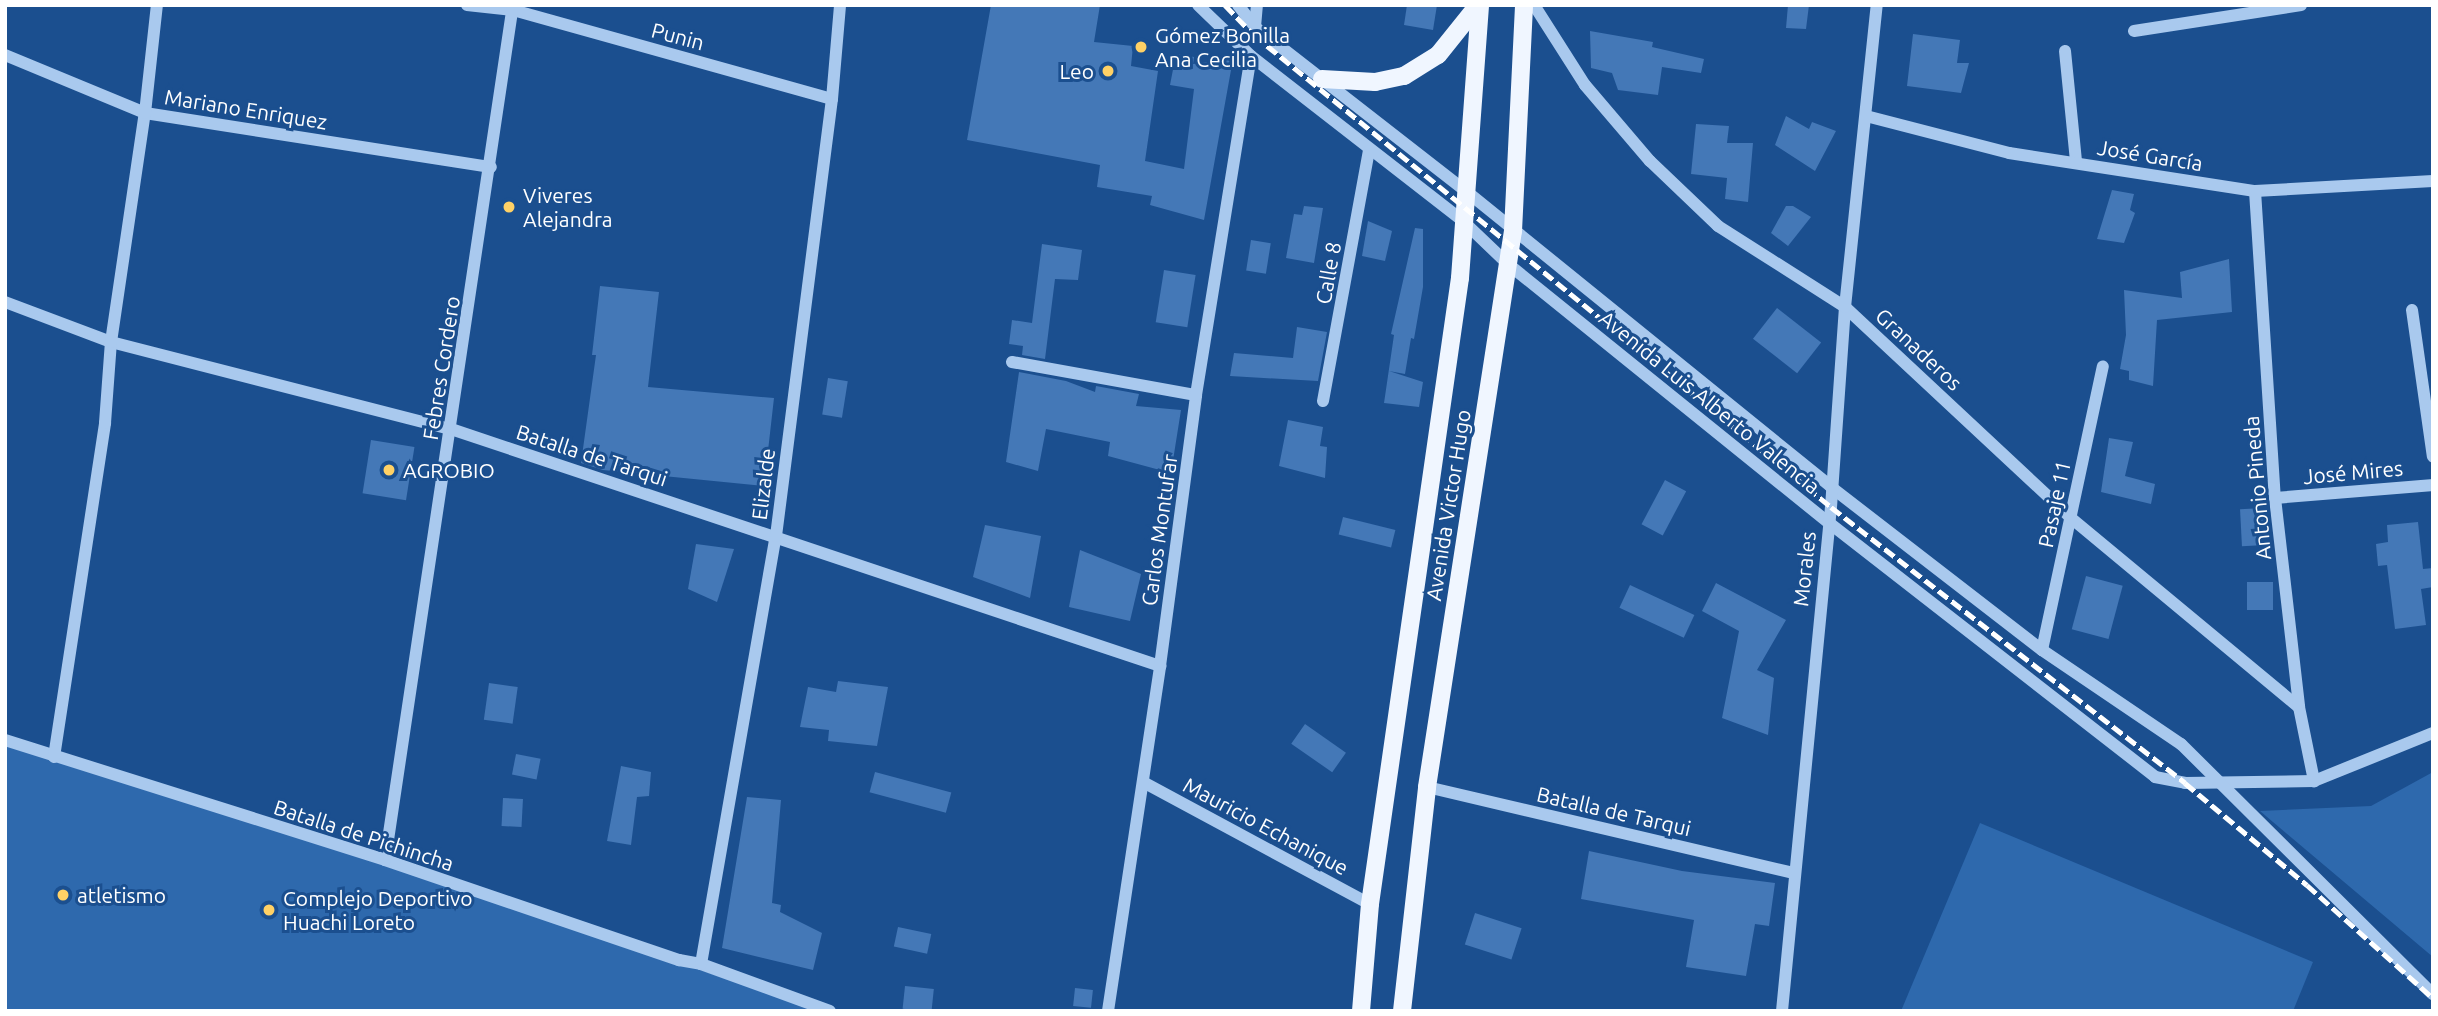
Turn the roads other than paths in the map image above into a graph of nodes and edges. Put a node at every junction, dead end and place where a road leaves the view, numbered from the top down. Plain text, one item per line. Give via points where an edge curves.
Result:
1 (157, 5) edge
2 (467, 5) edge
3 (841, 5) edge
4 (1198, 5) edge
5 (1238, 5) edge
6 (1257, 5) edge
7 (1479, 5) edge
8 (1524, 5) edge
9 (1534, 5) edge
10 (1877, 5) edge
11 (2301, 5) edge
12 (513, 8) edge
13 (1255, 27) junction
14 (2134, 31) dead end
15 (2065, 51) dead end
16 (5, 55) edge
17 (1251, 56) junction
18 (1322, 79) junction
19 (832, 99) junction
20 (145, 113) junction
21 (1866, 116) junction
22 (1370, 151) junction
23 (2076, 162) junction
24 (491, 167) junction
25 (2433, 181) edge
26 (1466, 191) junction
27 (2255, 191) junction
28 (1464, 222) junction
29 (1513, 231) junction
30 (1508, 264) junction
31 (5, 302) edge
32 (1845, 307) junction
33 (2412, 310) dead end
34 (111, 342) junction
35 (1012, 362) dead end
36 (2103, 366) dead end
37 (1196, 395) junction
38 (1323, 401) dead end
39 (451, 429) junction
40 (2433, 457) edge
41 (2433, 485) edge
42 (1831, 486) junction
43 (2276, 498) junction
44 (2071, 518) junction
45 (1828, 522) junction
46 (776, 536) junction
47 (2042, 650) junction
48 (1160, 666) junction
49 (2299, 707) junction
50 (2433, 733) edge
51 (5, 740) edge
52 (54, 757) junction
53 (2314, 781) junction
54 (1143, 782) junction
55 (2222, 783) junction
56 (1427, 786) junction
57 (385, 860) junction
58 (1793, 873) junction
59 (1370, 904) junction
60 (701, 964) junction
61 (2433, 994) edge
62 (830, 1011) edge
63 (1108, 1011) edge
64 (1361, 1011) edge
65 (1402, 1011) edge
66 (1782, 1011) edge

1 - 20 street
2 - 12 street, Punin
3 - 19 street, Elizalde
4 - 17 street, Avenida Luis Alberto Valencia
5 - 13 street, Avenida Luis Alberto Valencia
6 - 13 street
7 - 18 main road via 1438,55 1405,76 1375,82
7 - 26 main road, Avenida Victor Hugo
8 - 29 main road, Avenida Victor Hugo
9 - 32 street, Granaderos via 1585,85 1650,161 1718,226
10 - 21 street, Morales
11 - 14 street
12 - 19 street, Punin
12 - 24 street, Febres Cordero
13 - 18 street, Avenida Luis Alberto Valencia
15 - 23 street
16 - 20 street, Mariano Enriquez
17 - 22 street, Avenida Luis Alberto Valencia
17 - 37 street, Carlos Montufar
18 - 26 street, Avenida Luis Alberto Valencia
19 - 46 street, Elizalde
20 - 24 street, Mariano Enriquez
20 - 34 street
21 - 23 street, José García via 2010,153
21 - 32 street, Morales
22 - 28 street, Avenida Luis Alberto Valencia
22 - 38 street, Calle 8
23 - 27 street, José García
24 - 39 street, Febres Cordero
25 - 27 street, José García
26 - 28 main road, Avenida Victor Hugo
26 - 29 street, Avenida Luis Alberto Valencia
27 - 43 street, Antonio Pineda
28 - 30 street, Avenida Luis Alberto Valencia
28 - 59 main road, Avenida Victor Hugo via 1460,278
29 - 30 main road, Avenida Victor Hugo
29 - 42 street, Avenida Luis Alberto Valencia
30 - 45 street, Avenida Luis Alberto Valencia
30 - 56 main road, Avenida Victor Hugo
31 - 34 street, Batalla de Tarqui
32 - 42 street, Morales
32 - 44 street, Granaderos
33 - 40 street
34 - 39 street, Batalla de Tarqui
34 - 52 street via 105,423
35 - 37 street
36 - 44 street, Pasaje 11
37 - 48 street, Carlos Montufar
39 - 46 street, Batalla de Tarqui
39 - 57 street, Febres Cordero
41 - 43 street, José Mires
42 - 45 street, Morales
42 - 47 street, Avenida Luis Alberto Valencia
43 - 49 street, Antonio Pineda
44 - 47 street, Pasaje 11
44 - 49 street, Granaderos
45 - 55 street, Avenida Luis Alberto Valencia via 2155,777
45 - 58 street, Morales
46 - 48 street, Batalla de Tarqui
46 - 60 street, Elizalde
47 - 55 street, Avenida Luis Alberto Valencia via 2182,744
48 - 54 street, Carlos Montufar
49 - 53 street, Antonio Pineda
50 - 53 street
51 - 52 street, Batalla de Pichincha
52 - 57 street, Batalla de Pichincha
53 - 55 street
54 - 59 street, Mauricio Echanique
54 - 63 street, Carlos Montufar
55 - 61 street, Avenida Luis Alberto Valencia
56 - 58 street, Batalla de Tarqui
56 - 65 main road, Avenida Victor Hugo
57 - 60 street, Batalla de Pichincha
58 - 66 street, Morales
59 - 64 main road, Avenida Victor Hugo
60 - 62 street, Batalla de Pichincha

